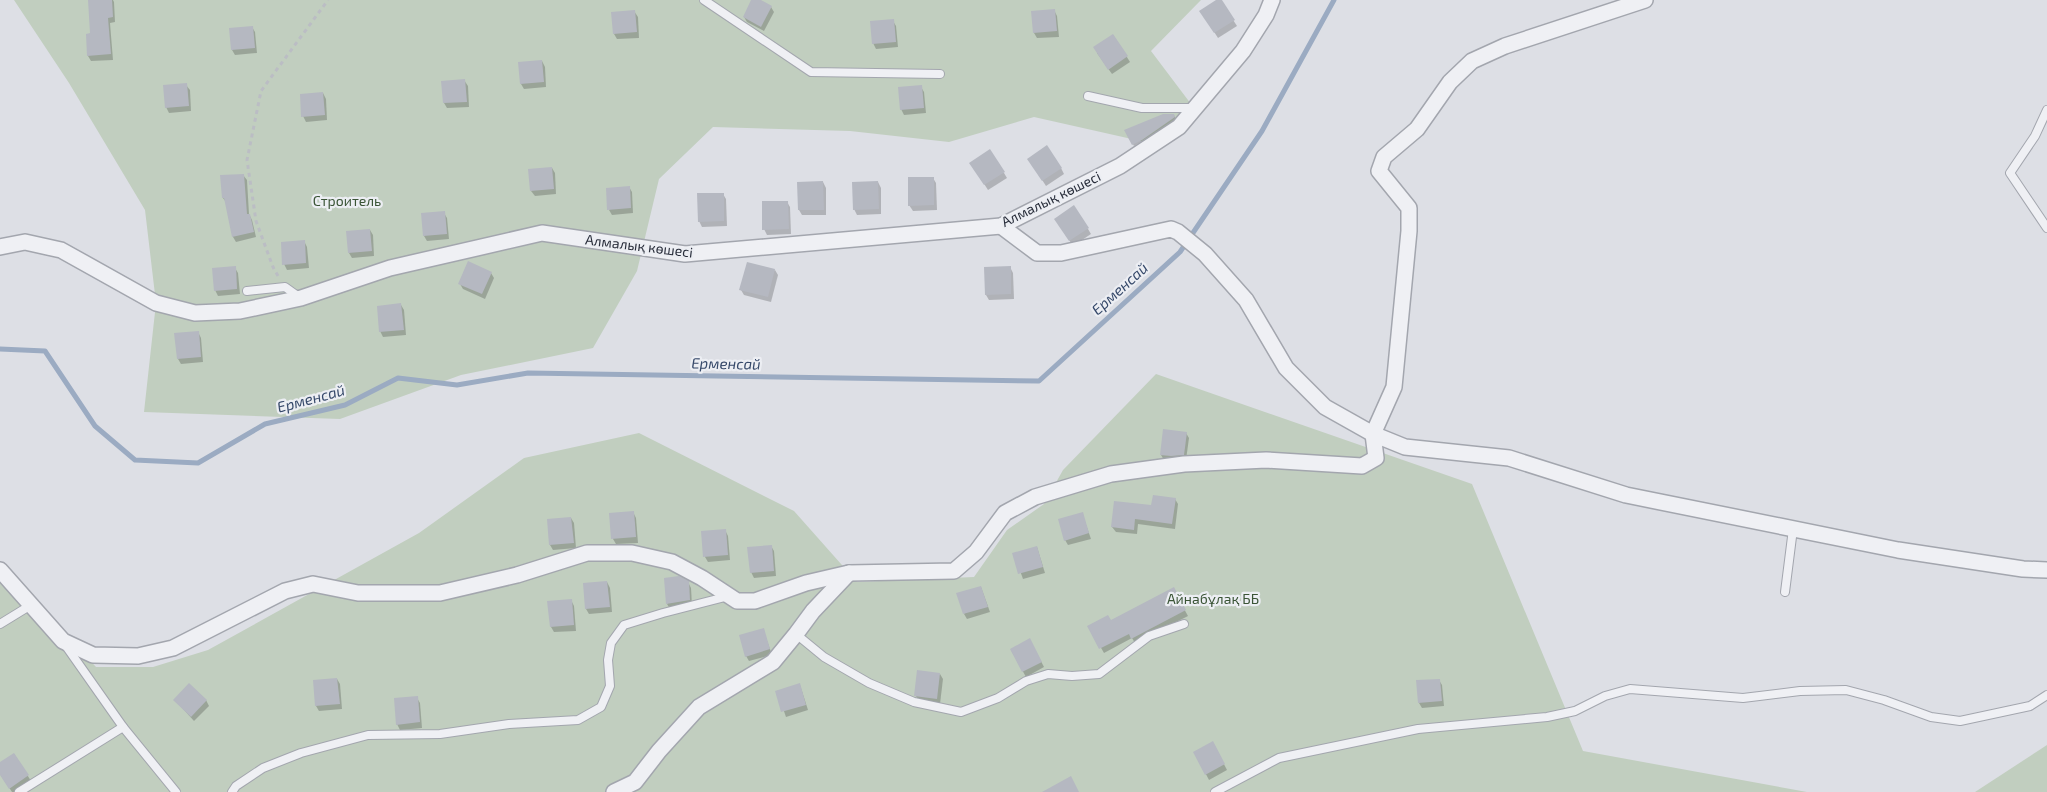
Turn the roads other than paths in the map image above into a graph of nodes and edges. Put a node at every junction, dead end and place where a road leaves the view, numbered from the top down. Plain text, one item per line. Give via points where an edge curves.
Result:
1 (704, 0) edge
2 (1272, 0) edge
3 (1645, 0) edge
4 (940, 74) dead end
5 (1088, 96) dead end
6 (1194, 108) junction
7 (2047, 110) edge
8 (1001, 226) junction
9 (2047, 228) edge
10 (0, 247) edge
11 (247, 291) dead end
12 (301, 298) junction
13 (1373, 434) junction
14 (1793, 529) junction
15 (0, 570) edge
16 (2047, 570) edge
17 (849, 573) junction
18 (1785, 592) dead end
19 (729, 596) junction
20 (31, 605) junction
21 (0, 624) edge
22 (1184, 624) dead end
23 (796, 634) junction
24 (63, 641) junction
25 (2047, 695) edge
26 (123, 727) junction
27 (19, 792) edge
28 (176, 792) edge
29 (232, 792) edge
30 (614, 792) edge
31 (1215, 792) edge

1 - 4 lane via 811,72
2 - 6 street, Алмалық көшесі via 1243,51
3 - 13 street via 1505,46 1472,61 1450,82 1418,129 1384,157 1379,171 1409,208 1409,231 1394,387
5 - 6 lane via 1142,108
6 - 8 street, Алмалық көшесі via 1180,127 1120,166
7 - 9 lane via 2035,136 2010,173
8 - 12 street, Алмалық көшесі via 685,254 542,233 390,268
8 - 13 street via 1037,253 1061,253 1171,229 1178,232 1205,254 1246,300 1286,368 1326,407
10 - 12 street, Алмалық көшесі via 25,242 61,250 156,303 195,312 240,311
11 - 12 lane via 285,287
13 - 14 street via 1405,447 1509,458 1626,495
13 - 17 street via 1376,458 1362,466 1266,460 1184,464 1111,474 1035,497 1005,513 976,552 954,571
14 - 16 street via 1898,550
14 - 18 lane
15 - 20 street
17 - 19 street via 806,583 755,601 737,601
17 - 23 street via 813,610
19 - 24 street via 672,562 632,553 588,554 440,593 358,593 313,584 285,591 172,648 138,656 93,655
19 - 29 lane via 624,625 611,643 608,660 610,686 601,707 578,720 509,724 440,734 368,735 301,753 263,768
20 - 21 lane
20 - 24 street
22 - 23 lane via 1149,636 1098,674 1048,674 961,712 914,702 869,683 824,657
23 - 30 street via 773,662 699,707 635,782
24 - 26 lane
25 - 31 lane via 2030,706 1960,721 1931,717 1846,690 1800,691 1743,698 1630,690 1605,696 1575,711 1547,717 1418,729 1279,758
26 - 27 lane
26 - 28 lane

